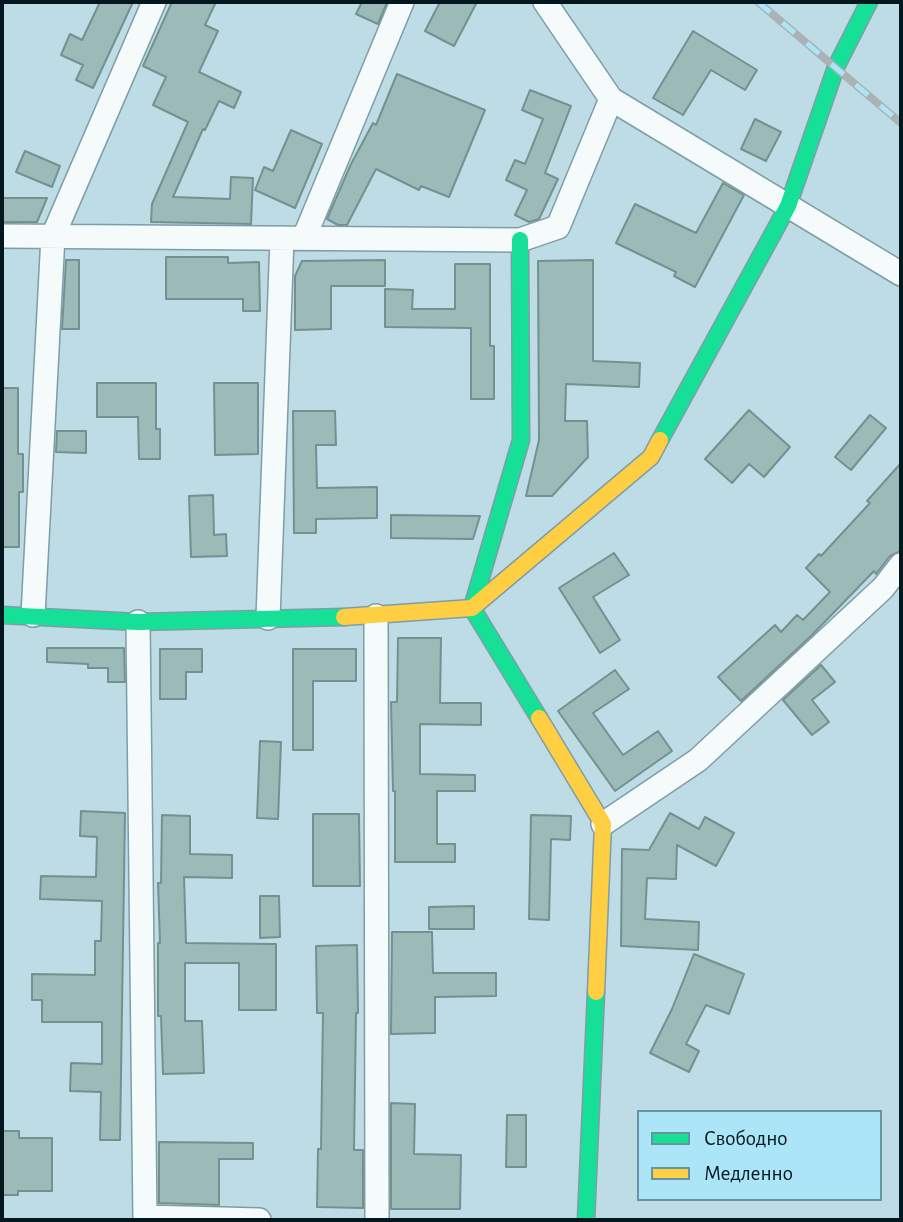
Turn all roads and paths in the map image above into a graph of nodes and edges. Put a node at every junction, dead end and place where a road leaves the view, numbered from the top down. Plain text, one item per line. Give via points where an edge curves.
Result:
1 (154, 2) edge
2 (402, 2) edge
3 (545, 2) edge
4 (869, 2) edge
5 (611, 99) junction
6 (788, 206) junction
7 (2, 236) edge
8 (53, 236) junction
9 (293, 238) junction
10 (520, 240) junction
11 (901, 274) edge
12 (901, 565) edge
13 (472, 608) junction
14 (2, 615) edge
15 (33, 615) junction
16 (376, 616) junction
17 (268, 618) junction
18 (138, 622) junction
19 (603, 824) junction
20 (145, 1219) edge
21 (259, 1220) edge
22 (377, 1220) edge
23 (586, 1220) edge

1 - 8 street
2 - 9 street
3 - 5 street
4 - 6 street via 836,67
5 - 6 street
5 - 10 street via 558,227
6 - 11 street
6 - 13 street via 651,457
7 - 8 street
8 - 9 street
8 - 15 street
9 - 10 street
9 - 17 street
10 - 13 street via 521,440
12 - 19 street via 883,588 698,760
13 - 16 street
13 - 19 street
14 - 15 street
15 - 18 street
16 - 17 street
16 - 22 street
17 - 18 street
18 - 20 street
19 - 23 street
20 - 21 street

